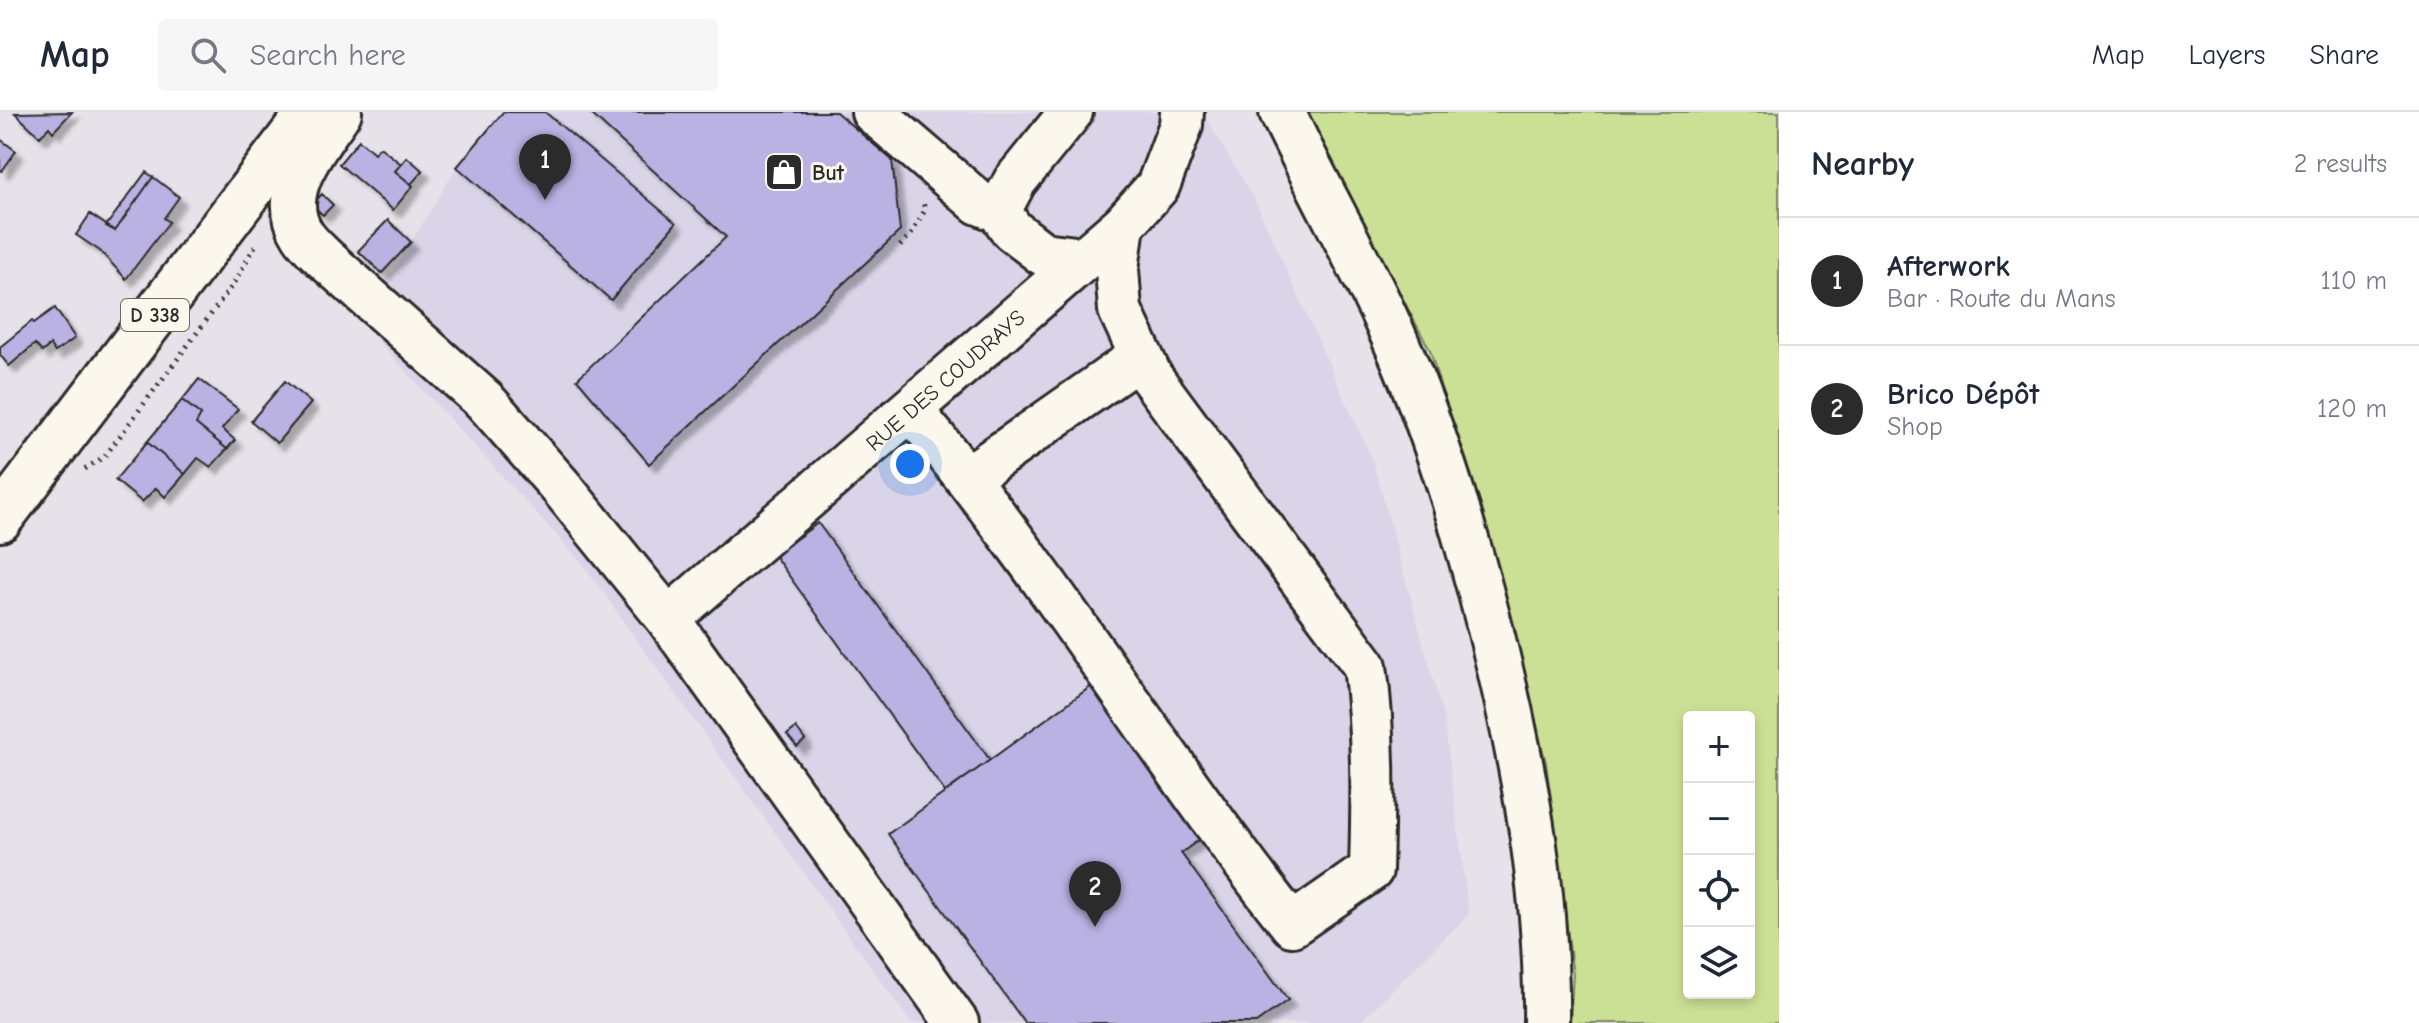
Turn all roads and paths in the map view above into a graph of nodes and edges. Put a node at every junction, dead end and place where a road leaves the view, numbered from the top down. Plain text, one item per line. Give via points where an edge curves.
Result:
1 (310, 112) edge
2 (340, 112) edge
3 (873, 112) edge
4 (1071, 112) edge
5 (1182, 112) edge
6 (1268, 112) edge
7 (1282, 112) edge
8 (1318, 189) junction
9 (293, 202) junction
10 (999, 211) junction
11 (1123, 225) junction
12 (1084, 259) junction
13 (1141, 356) junction
14 (911, 410) junction
15 (54, 449) junction
16 (967, 478) junction
17 (0, 519) edge
18 (668, 619) junction
19 (957, 1023) edge
20 (1546, 1023) edge

1 - 15 main road, D 338
2 - 9 street via 303,168
3 - 10 street via 979,203
4 - 10 street via 1015,181
5 - 11 street, RUE DES COUDRAYS via 1158,186
6 - 8 main road
7 - 8 main road
8 - 20 main road via 1383,313 1438,448 1477,577 1511,714 1538,877
9 - 15 path via 262,221 254,249 232,286 105,456 85,469
9 - 18 street via 303,236 484,400
10 - 12 street via 1012,230 1043,254
11 - 12 street, RUE DES COUDRAYS
11 - 13 street via 1117,269 1120,310
12 - 14 street, RUE DES COUDRAYS
13 - 16 street
13 - 16 street via 1151,377 1365,666 1374,777 1371,870 1292,925
14 - 16 street
14 - 18 street, RUE DES COUDRAYS
15 - 17 main road, D 338
18 - 19 street

